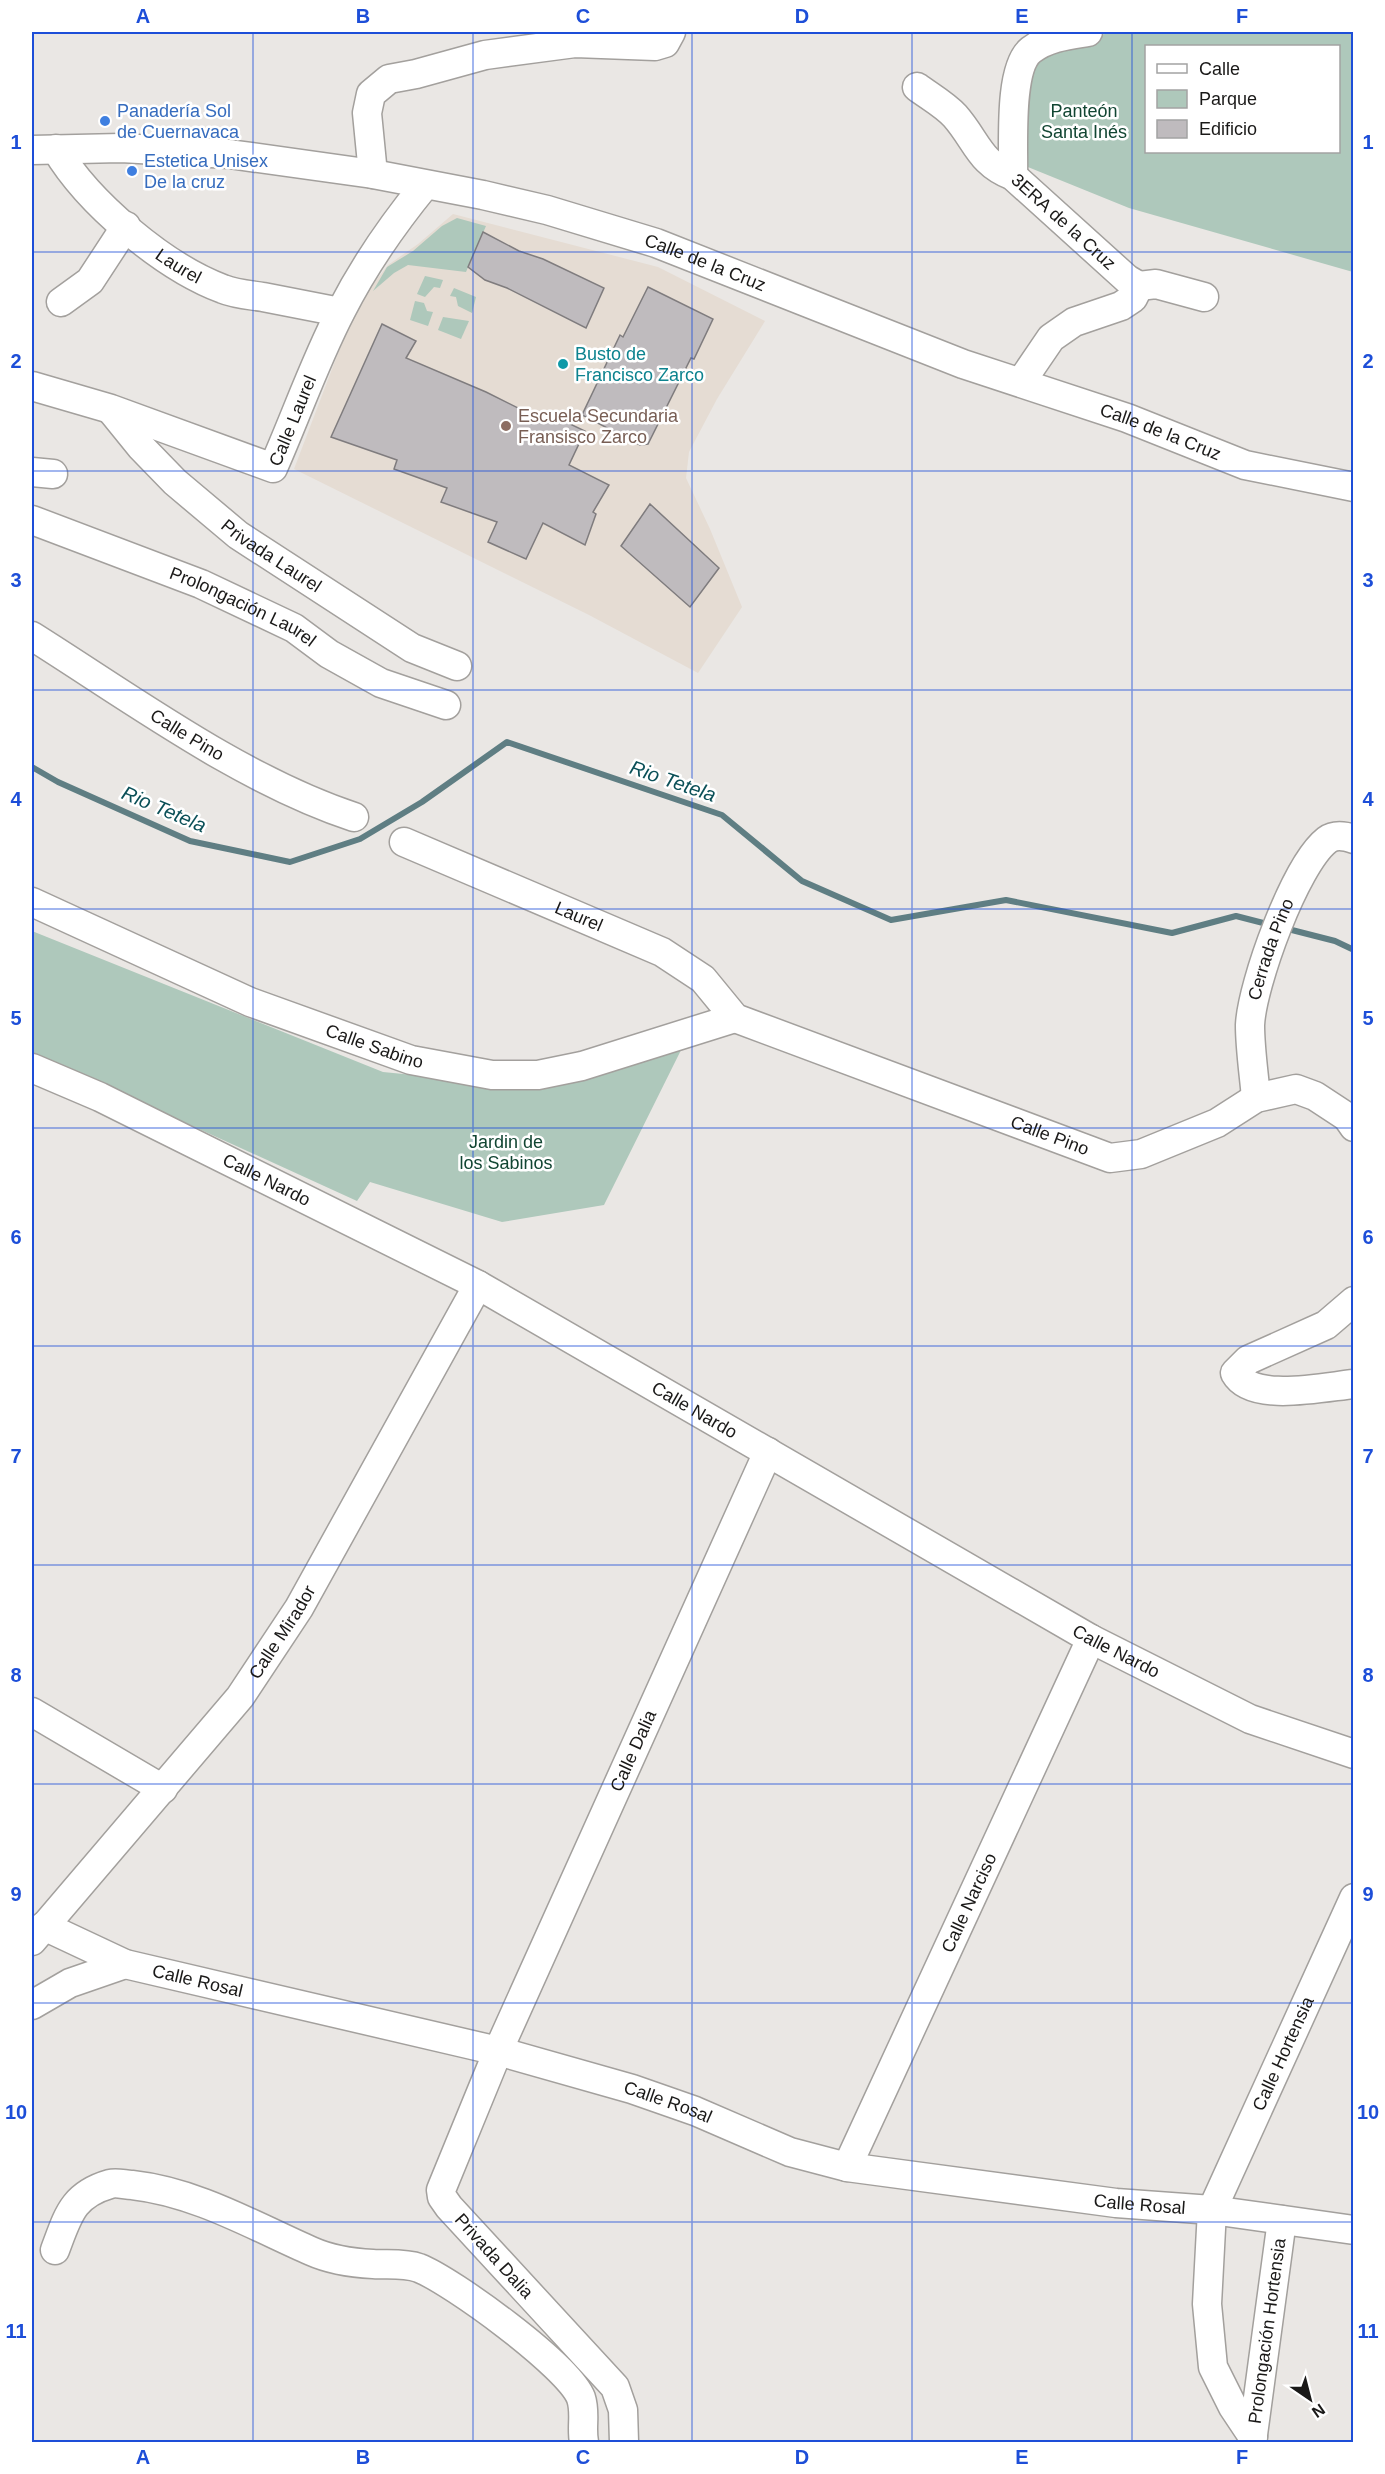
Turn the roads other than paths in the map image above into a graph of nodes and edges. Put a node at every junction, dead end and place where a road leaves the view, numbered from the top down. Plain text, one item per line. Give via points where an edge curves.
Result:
1 (671, 32) edge
2 (1089, 32) edge
3 (917, 87) dead end
4 (44, 150) edge
5 (373, 174) junction
6 (1013, 176) junction
7 (425, 185) junction
8 (126, 226) junction
9 (1139, 286) junction
10 (1204, 297) dead end
11 (61, 302) dead end
12 (340, 312) junction
13 (1021, 382) junction
14 (32, 386) edge
15 (111, 409) junction
16 (1353, 487) edge
17 (32, 520) edge
18 (32, 636) edge
19 (458, 666) dead end
20 (446, 705) dead end
21 (354, 817) dead end
22 (1353, 839) edge
23 (404, 842) dead end
24 (32, 902) edge
25 (735, 1018) junction
26 (32, 1068) edge
27 (1256, 1098) junction
28 (1353, 1127) edge
29 (478, 1286) junction
30 (1353, 1301) edge
31 (1353, 1384) edge
32 (768, 1452) junction
33 (1091, 1639) junction
34 (32, 1712) edge
35 (1353, 1754) edge
36 (163, 1789) junction
37 (1353, 1898) edge
38 (38, 1934) edge
39 (125, 1964) junction
40 (32, 2005) edge
41 (498, 2051) junction
42 (847, 2167) junction
43 (1212, 2210) junction
44 (1282, 2220) junction
45 (1353, 2230) edge
46 (56, 2250) dead end
47 (623, 2410) junction
48 (585, 2429) edge
49 (1253, 2440) edge
50 (624, 2442) edge

1 - 5 street via 665,43 655,46 574,43 485,55 389,79 370,94 366,113
2 - 6 street, 3ERA de la Cruz via 1046,41 1023,59 1016,88
3 - 6 street, 3ERA de la Cruz via 954,115 986,160
4 - 5 street, Calle de la Cruz via 121,148 229,154
4 - 8 street, Laurel
5 - 7 street, Calle de la Cruz
6 - 9 street, 3ERA de la Cruz
7 - 12 street, Calle Laurel via 387,234
7 - 13 street, Calle de la Cruz via 547,210 656,243 963,364
8 - 11 street via 90,281
8 - 12 street, Laurel via 184,272 225,290
9 - 10 street via 1156,284
9 - 13 street via 1133,298 1121,306 1074,322 1051,338
12 - 15 street, Calle Laurel via 273,468
13 - 16 street, Calle de la Cruz via 1127,418 1245,465
14 - 15 street, Calle Laurel
15 - 19 street, Privada Laurel via 175,482 238,535 403,643
17 - 20 street, Prolongación Laurel via 201,584 294,628 329,654 381,683
18 - 21 street, Calle Pino via 200,742 314,803
22 - 27 street, Cerrada Pino via 1329,839 1319,848 1289,897 1260,973 1250,1024
23 - 25 street, Laurel via 662,952 704,979
24 - 25 street, Calle Sabino via 250,1002 411,1060 492,1075 538,1075 582,1066
25 - 27 street, Calle Pino via 1110,1158 1141,1154 1217,1123
26 - 29 street, Calle Nardo via 100,1097
27 - 28 street, Calle Pino via 1296,1089 1315,1096 1347,1117
29 - 32 street, Calle Nardo
29 - 36 street, Calle Mirador via 299,1608 240,1697
30 - 31 street via 1326,1325 1248,1360 1235,1373 1252,1388 1277,1391
32 - 33 street, Calle Nardo
32 - 41 street, Calle Dalia
33 - 35 street, Calle Nardo via 1250,1719
33 - 42 street, Calle Narciso
34 - 36 street
36 - 38 street, Calle Mirador
37 - 43 street, Calle Hortensia
38 - 39 street, Calle Rosal
39 - 40 street via 70,1983
39 - 41 street, Calle Rosal
41 - 42 street, Calle Rosal via 632,2088 790,2152
41 - 47 street, Privada Dalia via 443,2182 442,2197 615,2387
42 - 43 street, Calle Rosal via 1116,2203
43 - 44 street, Calle Rosal
43 - 49 street via 1207,2304 1213,2367
44 - 45 street, Calle Rosal
44 - 49 street, Prolongación Hortensia
46 - 48 street via 69,2213 86,2193 113,2183 155,2188 231,2214 342,2261 418,2268 484,2309 561,2370 580,2397
47 - 48 street
47 - 50 street, Privada Dalia

